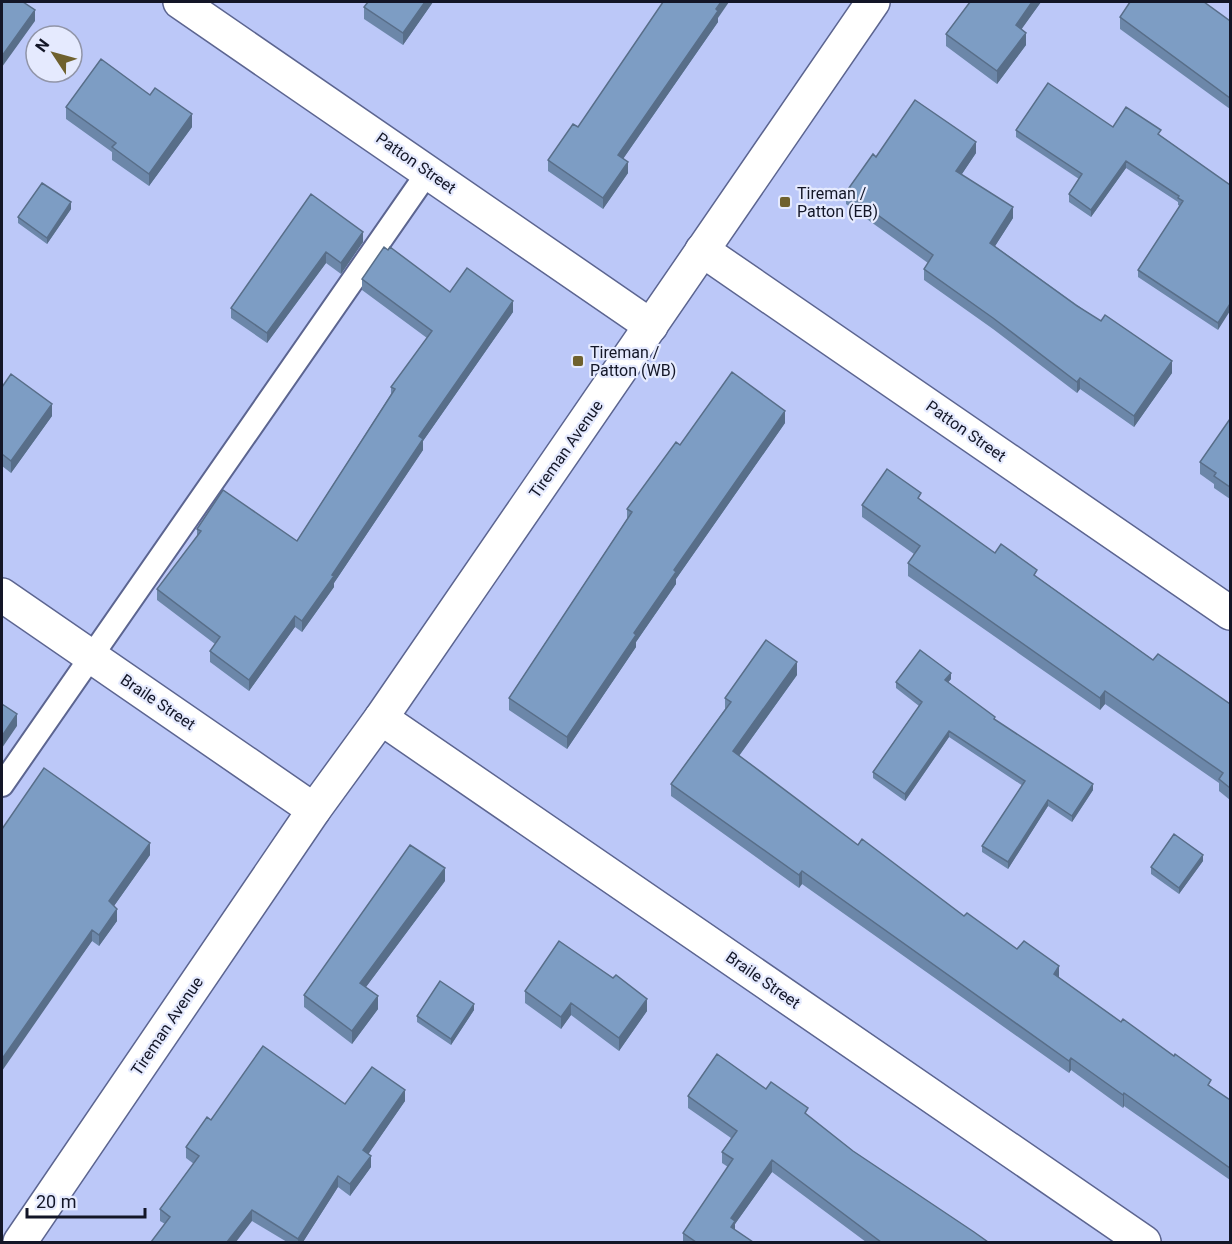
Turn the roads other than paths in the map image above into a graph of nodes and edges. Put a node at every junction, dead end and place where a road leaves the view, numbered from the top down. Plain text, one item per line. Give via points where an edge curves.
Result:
1 (180, 2) edge
2 (873, 2) edge
3 (428, 172) junction
4 (702, 250) junction
5 (651, 326) junction
6 (2, 595) edge
7 (1230, 613) edge
8 (90, 655) junction
9 (381, 718) junction
10 (2, 785) edge
11 (314, 810) junction
12 (20, 1242) edge
13 (1144, 1242) edge

1 - 3 street, Patton Street
2 - 4 street, Tireman Avenue
3 - 5 street, Patton Street
3 - 8 lane
4 - 5 street, Tireman Avenue
4 - 7 street, Patton Street
5 - 9 street, Tireman Avenue
6 - 8 street, Braile Street
8 - 10 lane
8 - 11 street, Braile Street
9 - 11 street, Tireman Avenue
9 - 13 street, Braile Street
11 - 12 street, Tireman Avenue

